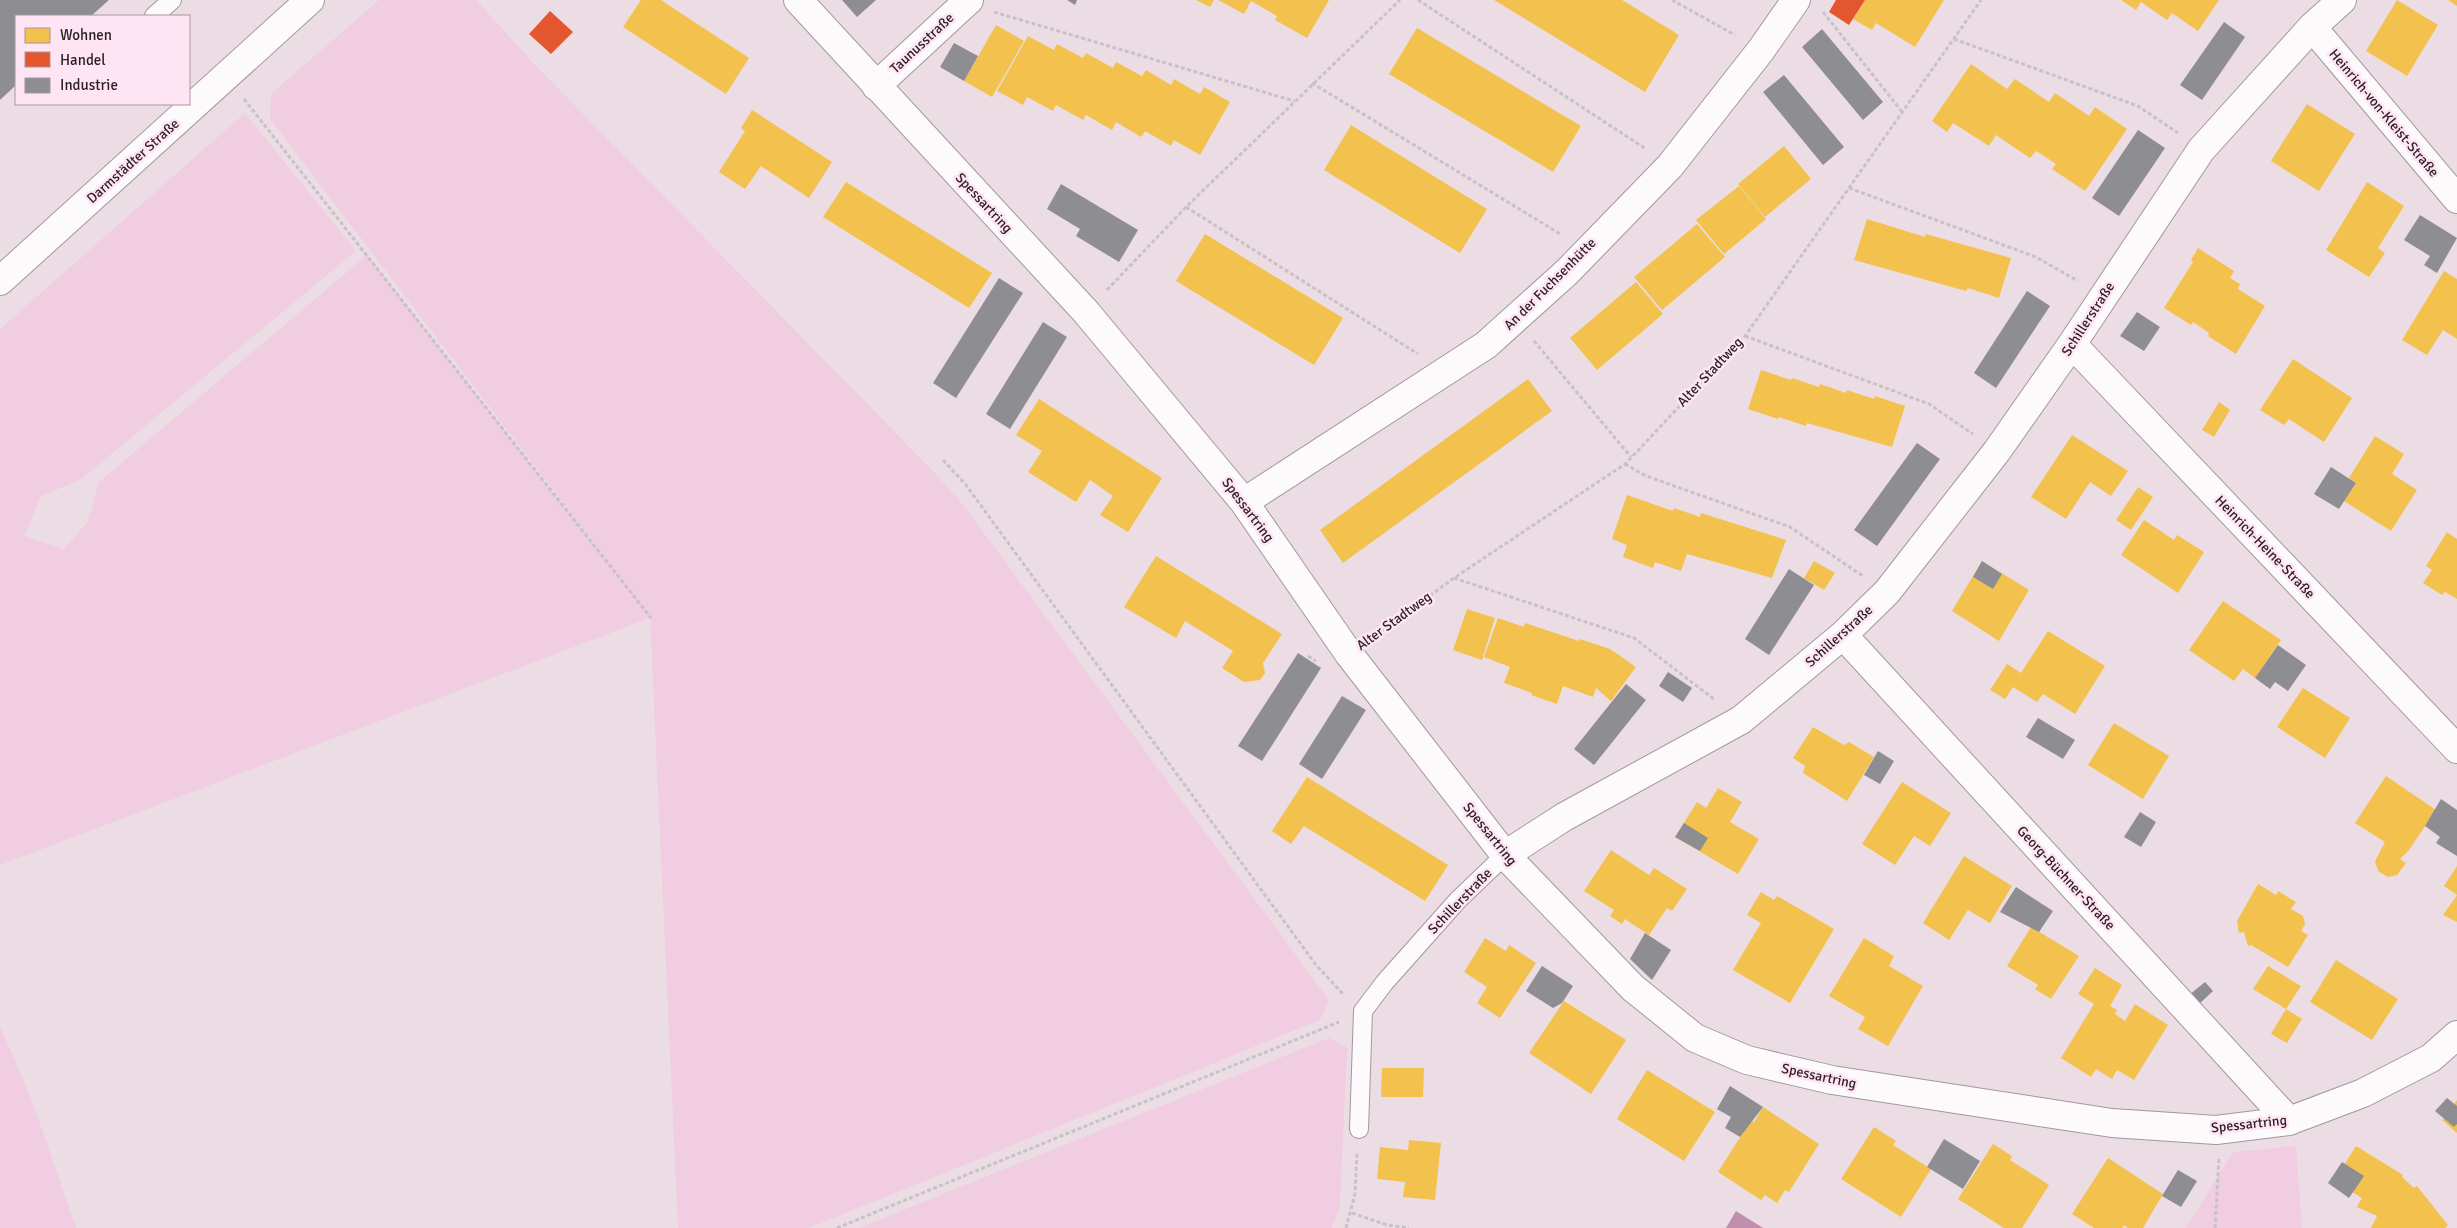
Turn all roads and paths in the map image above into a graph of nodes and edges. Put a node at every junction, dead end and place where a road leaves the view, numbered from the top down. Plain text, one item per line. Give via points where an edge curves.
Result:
1 (172, 0) edge
2 (310, 0) edge
3 (798, 0) edge
4 (1400, 0) edge
5 (1418, 0) edge
6 (1672, 0) edge
7 (1981, 0) edge
8 (2342, 0) edge
9 (967, 2) edge
10 (1807, 4) edge
11 (155, 15) edge
12 (2312, 27) junction
13 (1954, 39) junction
14 (1761, 50) junction
15 (227, 77) junction
16 (1312, 83) junction
17 (876, 86) junction
18 (1294, 101) junction
19 (1903, 113) junction
20 (2201, 150) junction
21 (1670, 166) junction
22 (1849, 188) junction
23 (2457, 199) edge
24 (1186, 207) junction
25 (1586, 249) junction
26 (0, 281) edge
27 (2102, 296) junction
28 (1086, 312) junction
29 (1516, 320) junction
30 (1745, 336) junction
31 (2072, 344) junction
32 (1446, 372) junction
33 (1997, 451) junction
34 (1632, 458) junction
35 (943, 460) dead end
36 (1626, 464) junction
37 (1244, 502) junction
38 (1454, 578) junction
39 (1887, 592) junction
40 (651, 618) dead end
41 (1843, 635) junction
42 (1349, 654) junction
43 (1741, 720) junction
44 (2457, 750) edge
45 (1506, 855) junction
46 (1363, 1011) junction
47 (2457, 1035) edge
48 (2289, 1121) junction
49 (1359, 1129) joint
50 (2216, 1130) junction
51 (1352, 1213) junction
52 (837, 1228) edge
53 (1346, 1228) edge
54 (1409, 1228) edge
55 (2215, 1228) edge

1 - 11 lane
2 - 15 street, Darmstädter Straße
3 - 17 street, Spessartring
4 - 16 path
5 - 21 path
6 - 14 path
7 - 13 path, Alter Stadtweg
8 - 12 street, Schillerstraße
9 - 17 street, Taunusstraße
9 - 18 path
10 - 14 street, An der Fuchsenhütte
10 - 19 path
12 - 20 street, Schillerstraße
12 - 23 street, Heinrich-von-Kleist-Straße
13 - 19 path, Alter Stadtweg
13 - 20 path via 2138,106
14 - 21 street, An der Fuchsenhütte
15 - 26 street, Darmstädter Straße
15 - 40 path
16 - 18 path
16 - 25 path
17 - 28 street, Spessartring
18 - 24 path
19 - 22 path, Alter Stadtweg
20 - 27 street, Schillerstraße
21 - 25 street, An der Fuchsenhütte
22 - 27 path via 2036,257
22 - 30 path, Alter Stadtweg
24 - 28 path
24 - 32 path
25 - 29 street, An der Fuchsenhütte via 1567,272
27 - 31 street, Schillerstraße
28 - 37 street, Spessartring
29 - 32 street, An der Fuchsenhütte via 1486,346
29 - 34 path
30 - 33 path via 1930,404
30 - 34 path, Alter Stadtweg
31 - 33 street, Schillerstraße
31 - 44 street, Heinrich-Heine-Straße
32 - 37 street, An der Fuchsenhütte
33 - 39 street, Schillerstraße
34 - 36 path, Alter Stadtweg
35 - 46 path via 966,485 1316,965
36 - 38 path, Alter Stadtweg
36 - 39 path via 1646,476 1790,527
37 - 42 street, Spessartring
38 - 42 path, Alter Stadtweg
38 - 43 path via 1634,638
39 - 41 street, Schillerstraße
41 - 43 street, Schillerstraße
41 - 48 street, Georg-Büchner-Straße
42 - 45 street, Spessartring
43 - 45 street, Schillerstraße via 1564,818
45 - 46 lane, Schillerstraße via 1458,900
45 - 50 street, Spessartring via 1633,988 1695,1038 1747,1060 1832,1080 2112,1123
46 - 49 lane
46 - 52 path
47 - 48 street, Spessartring via 2431,1058 2363,1093
48 - 50 street, Spessartring
49 - 51 path
50 - 55 path via 2219,1152
51 - 53 path
51 - 54 path via 1387,1226

